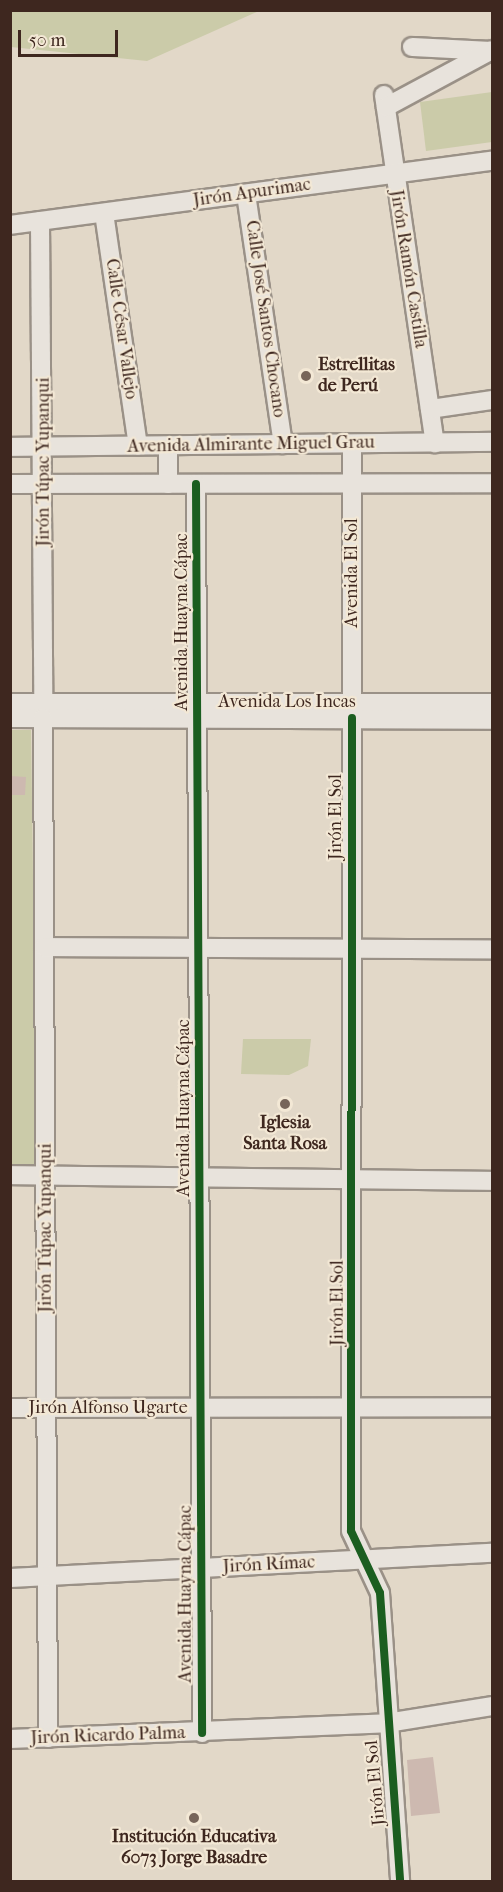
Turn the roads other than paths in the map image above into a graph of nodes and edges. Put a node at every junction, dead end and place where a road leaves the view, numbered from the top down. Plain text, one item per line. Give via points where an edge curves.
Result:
1 (412, 47) dead end
2 (492, 50) edge
3 (492, 161) edge
4 (394, 174) junction
5 (246, 194) junction
6 (104, 213) junction
7 (40, 221) junction
8 (10, 225) edge
9 (492, 400) edge
10 (430, 409) junction
11 (492, 442) edge
12 (435, 443) junction
13 (283, 444) junction
14 (352, 444) junction
15 (138, 446) junction
16 (10, 447) edge
17 (45, 447) junction
18 (168, 447) junction
19 (352, 483) junction
20 (492, 483) edge
21 (10, 484) edge
22 (44, 484) junction
23 (168, 484) junction
24 (196, 484) junction
25 (10, 703) edge
26 (492, 703) edge
27 (197, 709) junction
28 (43, 710) junction
29 (352, 710) junction
30 (10, 718) edge
31 (492, 720) edge
32 (44, 946) junction
33 (198, 948) junction
34 (351, 948) junction
35 (492, 949) edge
36 (10, 1175) edge
37 (45, 1176) junction
38 (200, 1177) junction
39 (353, 1179) junction
40 (492, 1181) edge
41 (200, 1407) junction
42 (353, 1407) junction
43 (492, 1407) edge
44 (10, 1408) edge
45 (47, 1408) junction
46 (492, 1553) edge
47 (364, 1560) junction
48 (201, 1568) junction
49 (47, 1576) junction
50 (10, 1578) edge
51 (492, 1706) edge
52 (387, 1723) junction
53 (202, 1733) junction
54 (48, 1738) junction
55 (10, 1739) edge
56 (399, 1881) edge

1 - 2 street
2 - 4 street, Jirón Ramón Castilla via 385,101
3 - 4 street, Jirón Apurimac
4 - 5 street, Jirón Apurimac
4 - 10 street, Jirón Ramón Castilla
5 - 6 street, Jirón Apurimac
5 - 13 street, Calle José Santos Chocano
6 - 7 street, Jirón Apurimac
6 - 15 street, Calle César Vallejo
7 - 8 street, Jirón Apurimac
7 - 17 street, Jirón Túpac Yupanqui
9 - 10 street
10 - 12 street, Jirón Ramón Castilla
11 - 12 street, Avenida Almirante Miguel Grau
12 - 14 street, Avenida Almirante Miguel Grau
13 - 14 street, Avenida Almirante Miguel Grau
13 - 18 street, Avenida Almirante Miguel Grau
14 - 19 street, Avenida El Sol
15 - 17 street, Avenida Almirante Miguel Grau
15 - 18 street, Avenida Almirante Miguel Grau
16 - 17 street, Avenida Almirante Miguel Grau
17 - 22 street, Jirón Túpac Yupanqui
18 - 23 street
19 - 20 street, Avenida Almirante Miguel Grau
19 - 24 street, Avenida Almirante Miguel Grau
19 - 29 street, Avenida El Sol
21 - 22 street, Avenida Almirante Miguel Grau
22 - 23 street, Avenida Almirante Miguel Grau
22 - 28 street, Jirón Túpac Yupanqui
23 - 24 street, Avenida Almirante Miguel Grau
24 - 27 street, Avenida Huayna Cápac
25 - 28 street, Avenida Los Incas
26 - 29 street, Avenida Los Incas
27 - 28 street, Avenida Los Incas
27 - 29 street, Avenida Los Incas
27 - 33 street, Avenida Huayna Cápac
28 - 30 street, Avenida Los Incas
28 - 32 street, Jirón Túpac Yupanqui
29 - 31 street, Avenida Los Incas
29 - 34 street, Jirón El Sol
32 - 33 street
32 - 37 street, Jirón Túpac Yupanqui
33 - 34 street
33 - 38 street, Avenida Huayna Cápac
34 - 35 street
34 - 39 street, Jirón El Sol
36 - 37 street
37 - 38 street
37 - 45 street, Jirón Túpac Yupanqui
38 - 39 street
38 - 41 street, Avenida Huayna Cápac
39 - 40 street
39 - 42 street, Jirón El Sol
41 - 42 street, Jirón Alfonso Ugarte
41 - 45 street, Jirón Alfonso Ugarte
41 - 48 street, Avenida Huayna Cápac
42 - 43 street, Jirón Alfonso Ugarte
42 - 47 street, Jirón El Sol via 351,1531
44 - 45 street, Jirón Alfonso Ugarte
45 - 49 street, Jirón Túpac Yupanqui
46 - 47 street, Jirón Rímac
47 - 48 street, Jirón Rímac
47 - 52 street, Jirón El Sol via 380,1593
48 - 49 street, Jirón Rímac
48 - 53 street, Avenida Huayna Cápac
49 - 50 street, Jirón Rímac
49 - 54 street, Jirón Túpac Yupanqui
51 - 52 street, Jirón Ricardo Palma
52 - 53 street, Jirón Ricardo Palma
52 - 56 street, Jirón El Sol
53 - 54 street, Jirón Ricardo Palma
54 - 55 street, Jirón Ricardo Palma

